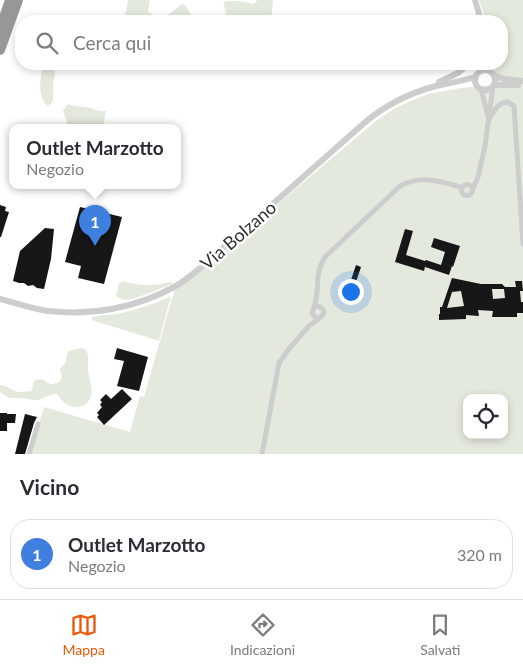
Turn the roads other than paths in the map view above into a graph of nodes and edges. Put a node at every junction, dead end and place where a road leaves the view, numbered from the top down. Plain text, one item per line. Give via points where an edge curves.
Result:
1 (10, 0) edge
2 (18, 0) edge
3 (475, 0) edge
4 (479, 15) edge
5 (0, 29) edge
6 (0, 50) edge
7 (462, 70) edge
8 (478, 70) edge
9 (492, 70) edge
10 (493, 74) junction
11 (476, 75) junction
12 (448, 83) junction
13 (523, 83) edge
14 (494, 85) junction
15 (479, 87) junction
16 (427, 88) junction
17 (489, 119) junction
18 (523, 244) edge
19 (317, 296) junction
20 (0, 298) edge
21 (321, 307) junction
22 (314, 308) junction
23 (312, 314) junction
24 (319, 318) junction
25 (309, 326) junction
26 (38, 424) dead end
27 (29, 454) edge
28 (262, 454) edge

1 - 5 highway
2 - 6 highway
3 - 4 street
7 - 16 street
8 - 11 street
9 - 10 street
10 - 11 street via 481,70
10 - 13 street
10 - 14 street
11 - 12 street, Via Bolzano
11 - 15 street
12 - 15 street, Via Bolzano via 470,83
12 - 16 street, Via Bolzano
13 - 14 street
14 - 15 street via 488,90
14 - 17 street
15 - 17 street
16 - 20 street, Via Bolzano via 398,100 371,117 195,273 169,289 123,306 80,312 47,311
17 - 18 street via 500,104 506,102 514,106
17 - 19 street via 478,177 472,190 467,185 462,188 426,179 400,186 325,257 320,264
19 - 21 street
19 - 22 street
21 - 22 street
21 - 24 street via 324,313
22 - 23 street
23 - 24 street
23 - 25 street
24 - 25 street
25 - 28 street via 279,363
26 - 27 street

